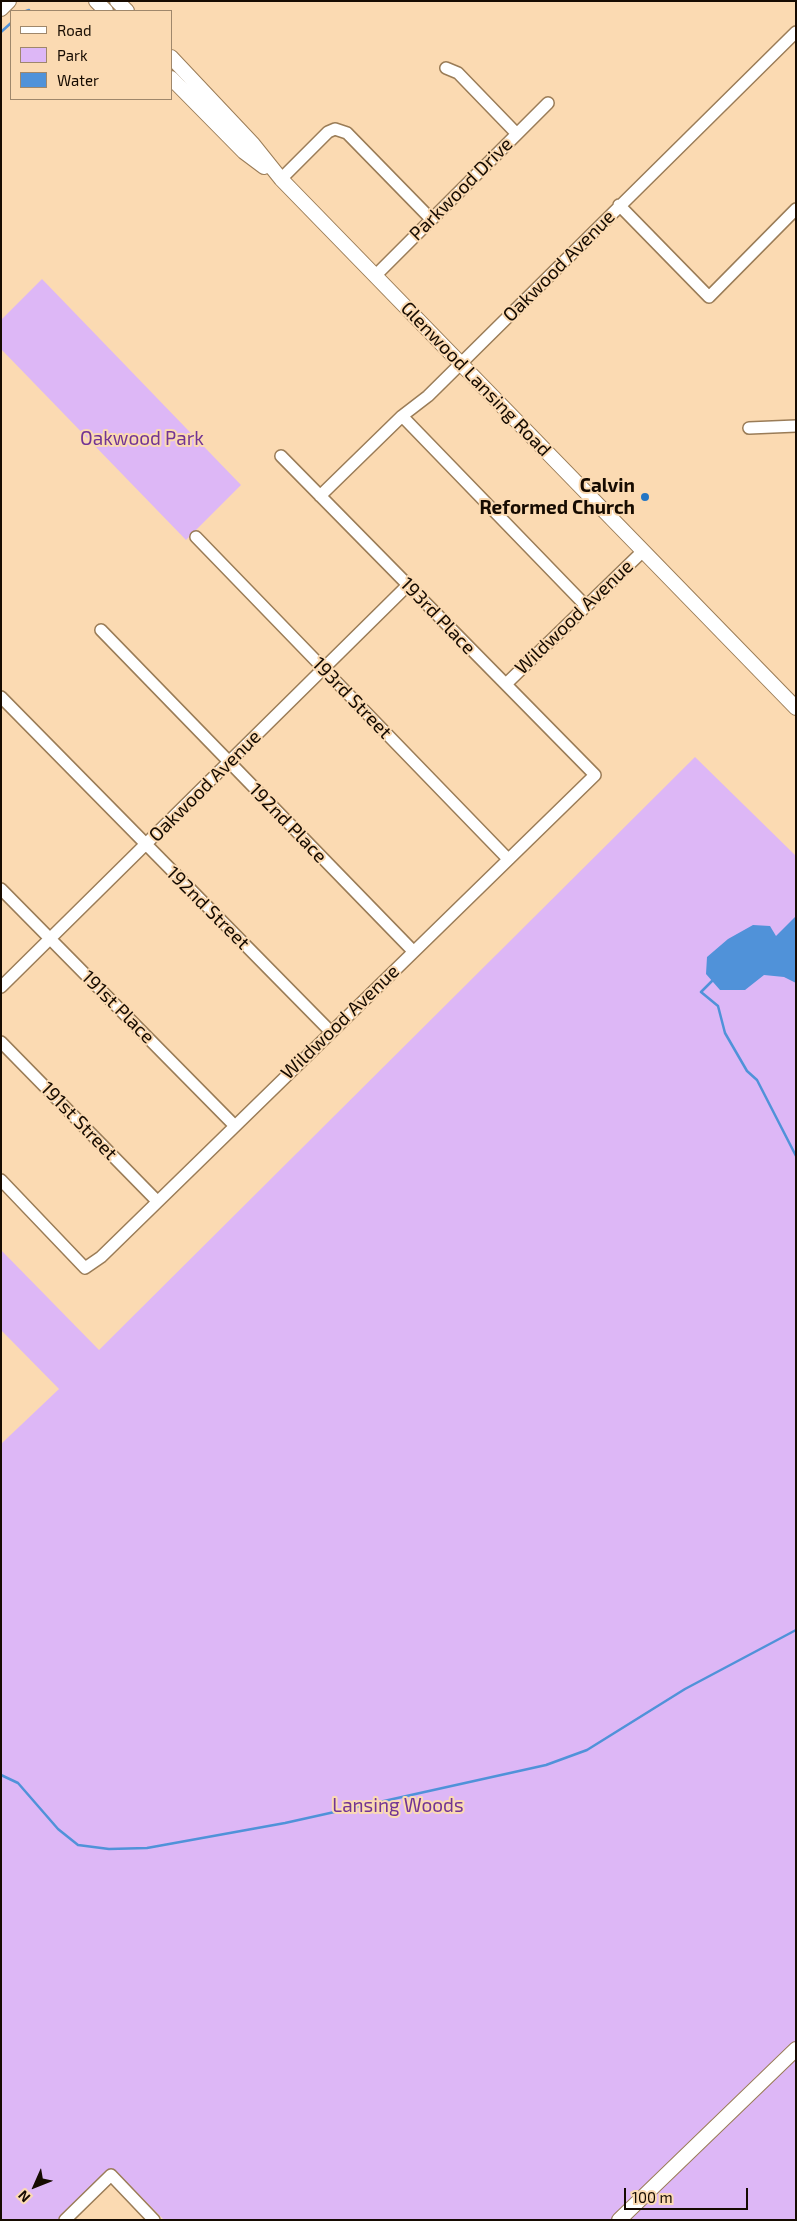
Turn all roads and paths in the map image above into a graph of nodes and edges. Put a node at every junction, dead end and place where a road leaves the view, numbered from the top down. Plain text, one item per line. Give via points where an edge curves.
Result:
1 (9, 1) edge
2 (96, 1) edge
3 (117, 1) edge
4 (1, 9) edge
5 (105, 10) edge
6 (126, 10) edge
7 (796, 32) edge
8 (172, 58) edge
9 (446, 68) dead end
10 (172, 79) edge
11 (548, 103) dead end
12 (517, 134) junction
13 (281, 179) junction
14 (620, 206) junction
15 (796, 209) edge
16 (431, 219) junction
17 (375, 276) junction
18 (460, 363) junction
19 (402, 416) junction
20 (796, 426) edge
21 (750, 428) dead end
22 (281, 456) dead end
23 (320, 496) junction
24 (196, 537) dead end
25 (643, 550) junction
26 (408, 585) junction
27 (586, 606) junction
28 (101, 630) dead end
29 (324, 669) junction
30 (506, 684) junction
31 (1, 697) edge
32 (796, 708) edge
33 (230, 762) junction
34 (595, 775) joint
35 (146, 845) junction
36 (508, 859) junction
37 (1, 888) edge
38 (49, 938) junction
39 (413, 951) junction
40 (1, 986) edge
41 (330, 1032) junction
42 (1, 1042) edge
43 (235, 1126) junction
44 (1, 1180) edge
45 (157, 1201) junction
46 (796, 2049) edge
47 (65, 2220) edge
48 (154, 2220) edge
49 (619, 2220) edge

1 - 4 main road
2 - 5 main road
3 - 6 main road
7 - 14 street, Oakwood Avenue
8 - 13 main road, Glenwood Lansing Road via 253,144
9 - 12 street via 458,74
10 - 13 main road, Glenwood Lansing Road via 244,152
11 - 12 street, Parkwood Drive
12 - 16 street, Parkwood Drive
13 - 16 street via 328,132 335,129 347,133
13 - 17 main road, Glenwood Lansing Road
14 - 15 street via 708,297
14 - 18 street, Oakwood Avenue
16 - 17 street, Parkwood Drive
17 - 18 main road, Glenwood Lansing Road
18 - 19 street, Oakwood Avenue via 428,396
18 - 25 main road, Glenwood Lansing Road
19 - 23 street, Oakwood Avenue
19 - 27 street
20 - 21 street
22 - 23 street, 193rd Place
23 - 26 street, 193rd Place
24 - 29 street, 193rd Street
25 - 27 street, Wildwood Avenue
25 - 32 main road, Glenwood Lansing Road
26 - 29 street, Oakwood Avenue
26 - 30 street, 193rd Place
27 - 30 street, Wildwood Avenue
28 - 33 street, 192nd Place
29 - 33 street, Oakwood Avenue
29 - 36 street, 193rd Street
30 - 34 street, 193rd Place
31 - 35 street, 192nd Street
33 - 35 street, Oakwood Avenue
33 - 39 street, 192nd Place
34 - 36 street, Wildwood Avenue
35 - 38 street, Oakwood Avenue
35 - 41 street, 192nd Street
36 - 39 street, Wildwood Avenue
37 - 38 street, 191st Place
38 - 40 street, Oakwood Avenue
38 - 43 street, 191st Place
39 - 41 street, Wildwood Avenue
41 - 43 street, Wildwood Avenue
42 - 45 street, 191st Street
43 - 45 street, Wildwood Avenue
44 - 45 street, Wildwood Avenue via 84,1268 100,1257
46 - 49 main road
47 - 48 street via 111,2175

